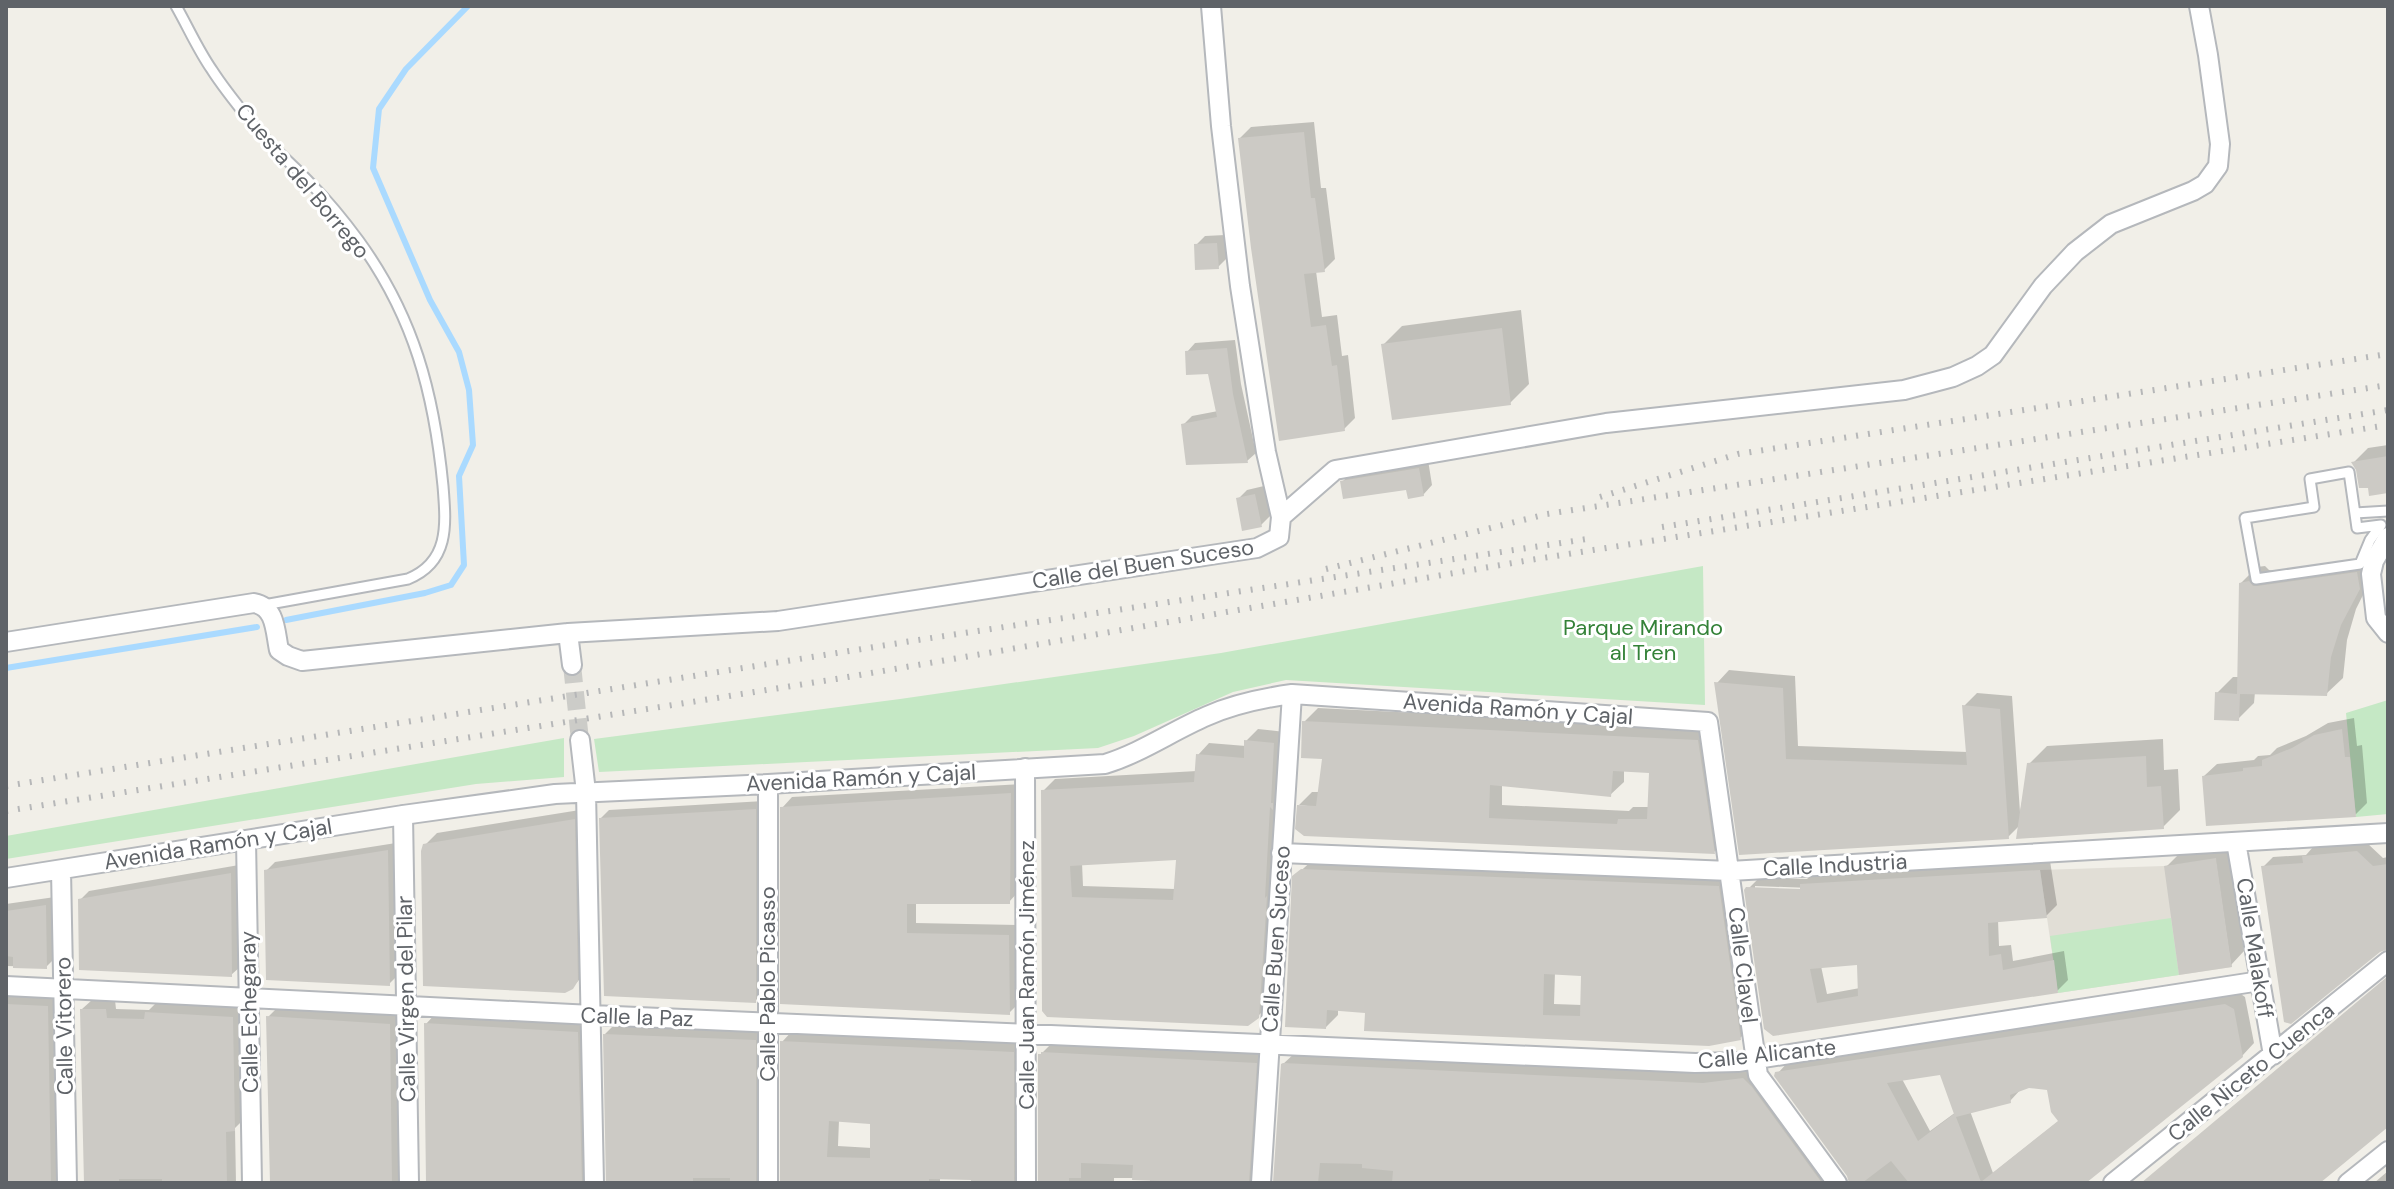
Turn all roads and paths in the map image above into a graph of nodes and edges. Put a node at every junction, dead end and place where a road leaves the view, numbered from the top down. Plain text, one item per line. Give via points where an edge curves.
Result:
1 (176, 6) edge
2 (1211, 6) edge
3 (2199, 6) edge
4 (2388, 511) edge
5 (2355, 513) junction
6 (1281, 517) junction
7 (2388, 537) edge
8 (264, 605) junction
9 (568, 633) junction
10 (2388, 633) edge
11 (6, 642) edge
12 (572, 665) tunnel mouth
13 (1292, 694) junction
14 (1708, 722) joint
15 (580, 740) tunnel mouth
16 (1025, 768) junction
17 (768, 784) junction
18 (586, 792) junction
19 (403, 815) junction
20 (2388, 833) edge
21 (246, 840) junction
22 (2236, 842) junction
23 (1281, 853) junction
24 (61, 870) junction
25 (1730, 871) junction
26 (6, 878) edge
27 (2388, 961) edge
28 (2260, 981) junction
29 (6, 986) edge
30 (63, 988) junction
31 (248, 998) junction
32 (405, 1005) junction
33 (592, 1015) junction
34 (767, 1022) junction
35 (1027, 1033) junction
36 (1269, 1045) junction
37 (2273, 1055) junction
38 (1755, 1059) junction
39 (2388, 1151) edge
40 (67, 1183) edge
41 (252, 1183) edge
42 (409, 1183) edge
43 (594, 1183) edge
44 (768, 1183) edge
45 (1026, 1183) edge
46 (1261, 1183) edge
47 (1837, 1183) edge
48 (2113, 1183) edge
49 (2348, 1183) edge

1 - 8 lane, Cuesta del Borrego via 211,69 262,134 315,188 377,269 410,334 435,416 445,513 439,553 431,566 408,579
2 - 6 street via 1240,286
3 - 6 street via 2221,156 2212,175 2193,191 2123,217 2092,238 2043,286 1993,355 1977,366 1904,390 1606,423 1335,470
4 - 5 lane
5 - 5 lane via 2349,472 2310,479 2314,507 2245,518 2256,579 2360,564 2381,525 2357,528
6 - 9 street, Calle del Buen Suceso via 1279,537 1257,548 778,621
7 - 10 street via 2371,574 2376,618
8 - 9 street via 271,613 279,650 302,661
8 - 11 street
9 - 12 street
13 - 14 street, Avenida Ramón y Cajal
13 - 16 street, Avenida Ramón y Cajal via 1224,709 1105,764
13 - 23 street, Calle Buen Suceso
14 - 25 street, Calle Clavel
15 - 18 street
16 - 17 street, Avenida Ramón y Cajal
16 - 35 street, Calle Juan Ramón Jiménez
17 - 18 street, Avenida Ramón y Cajal
17 - 34 street, Calle Pablo Picasso
18 - 19 street, Avenida Ramón y Cajal
18 - 33 street
19 - 21 street, Avenida Ramón y Cajal
19 - 32 street, Calle Virgen del Pilar
20 - 22 street, Calle Industria
21 - 24 street, Avenida Ramón y Cajal
21 - 31 street, Calle Echegaray
22 - 25 street, Calle Industria
22 - 28 street, Calle Malakoff
23 - 25 street, Calle Industria
23 - 36 street, Calle Buen Suceso
24 - 26 street, Avenida Ramón y Cajal
24 - 30 street, Calle Vitorero
25 - 38 street, Calle Clavel
27 - 37 street, Calle Niceto Cuenca
28 - 37 street, Calle Malakoff
28 - 38 street, Calle Alicante
29 - 30 street, Calle la Paz
30 - 31 street, Calle la Paz
30 - 40 street, Calle Vitorero
31 - 32 street, Calle la Paz
31 - 41 street, Calle Echegaray
32 - 33 street, Calle la Paz
32 - 42 street, Calle Virgen del Pilar
33 - 34 street, Calle la Paz
33 - 43 street
34 - 35 street, Calle la Paz
34 - 44 street, Calle Pablo Picasso
35 - 36 street, Calle la Paz
35 - 45 street, Calle Juan Ramón Jiménez
36 - 38 street, Calle Alicante via 1695,1063
36 - 46 street, Calle Buen Suceso
37 - 48 street, Calle Niceto Cuenca
38 - 47 street, Calle Clavel via 1762,1083
39 - 49 street

